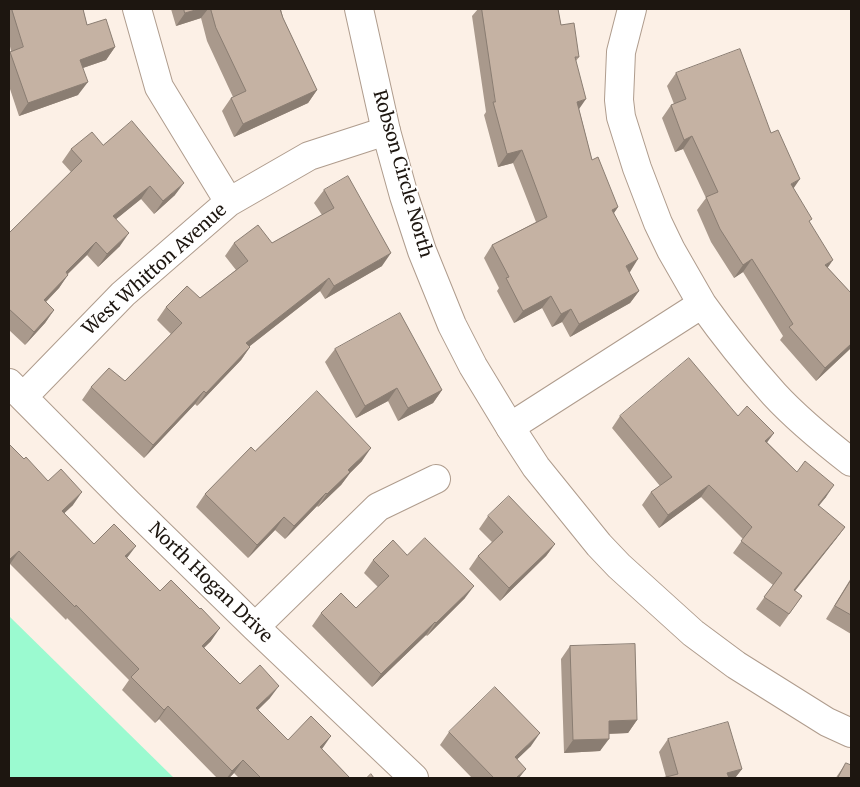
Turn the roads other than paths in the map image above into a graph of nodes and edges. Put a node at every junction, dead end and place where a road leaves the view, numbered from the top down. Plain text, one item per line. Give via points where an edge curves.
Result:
1 (136, 9) edge
2 (359, 9) edge
3 (632, 9) edge
4 (386, 130) junction
5 (229, 202) junction
6 (702, 304) junction
7 (16, 390) edge
8 (510, 427) junction
9 (851, 462) edge
10 (436, 479) dead end
11 (255, 627) junction
12 (851, 733) edge
13 (414, 778) edge

1 - 5 street via 159,87
2 - 4 street, Robson Circle North
3 - 6 street via 621,52 621,117 658,223
4 - 5 street, West Whitton Avenue via 310,156
4 - 8 street, Robson Circle North via 419,242 452,325
5 - 7 street, West Whitton Avenue
6 - 8 street
6 - 9 street via 775,395 813,432
7 - 11 street, North Hogan Drive
8 - 12 street, Robson Circle North via 536,467 594,539 645,590 693,633 736,665 827,722
10 - 11 street via 378,507
11 - 13 street, North Hogan Drive

